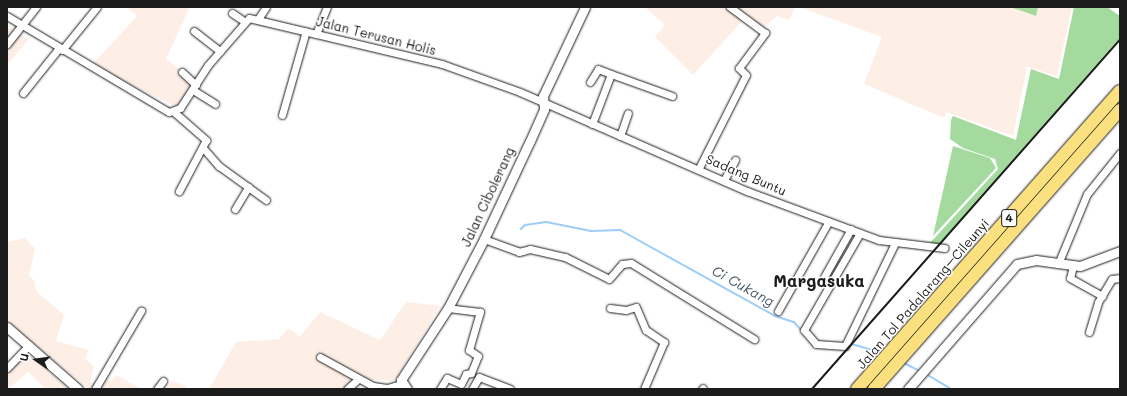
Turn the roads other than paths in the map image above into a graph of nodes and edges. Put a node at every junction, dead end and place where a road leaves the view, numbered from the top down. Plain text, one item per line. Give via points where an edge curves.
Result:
1 (36, 7) edge
2 (97, 7) edge
3 (266, 7) edge
4 (327, 7) edge
5 (585, 7) edge
6 (730, 7) edge
7 (232, 13) dead end
8 (7, 16) edge
9 (258, 19) junction
10 (244, 21) junction
11 (20, 25) junction
12 (194, 31) dead end
13 (306, 31) junction
14 (316, 34) junction
15 (7, 44) edge
16 (61, 49) junction
17 (220, 51) junction
18 (182, 72) dead end
19 (611, 74) junction
20 (590, 82) dead end
21 (195, 87) junction
22 (1120, 91) edge
23 (23, 93) dead end
24 (672, 96) dead end
25 (543, 102) junction
26 (215, 104) dead end
27 (1120, 110) edge
28 (174, 112) junction
29 (628, 113) dead end
30 (282, 115) dead end
31 (1120, 121) edge
32 (592, 124) junction
33 (620, 136) junction
34 (204, 150) junction
35 (1120, 153) edge
36 (735, 160) dead end
37 (699, 168) junction
38 (724, 180) junction
39 (248, 187) junction
40 (179, 191) dead end
41 (266, 200) dead end
42 (1037, 204) junction
43 (235, 209) dead end
44 (829, 221) junction
45 (851, 229) junction
46 (860, 233) junction
47 (484, 239) junction
48 (894, 244) junction
49 (945, 248) dead end
50 (1120, 251) edge
51 (1058, 264) junction
52 (1073, 266) junction
53 (824, 277) dead end
54 (1120, 278) edge
55 (1102, 296) junction
56 (448, 308) junction
57 (610, 308) dead end
58 (140, 311) dead end
59 (778, 311) dead end
60 (7, 327) edge
61 (1089, 332) dead end
62 (754, 339) dead end
63 (29, 345) junction
64 (902, 348) junction
65 (320, 357) dead end
66 (7, 368) edge
67 (471, 373) junction
68 (479, 377) junction
69 (357, 380) junction
70 (163, 381) dead end
71 (404, 386) edge
72 (78, 389) edge
73 (95, 389) edge
74 (158, 389) edge
75 (347, 389) edge
76 (440, 389) edge
77 (472, 389) edge
78 (510, 389) edge
79 (644, 389) edge
80 (857, 389) edge
81 (874, 389) edge
82 (908, 389) edge

1 - 11 street
2 - 16 street
3 - 9 street
4 - 14 street
5 - 25 street, Jalan Cibolerang
6 - 37 street via 765,33 739,68 746,75
7 - 10 street
8 - 11 street
9 - 10 street, Jalan Terusan Holis
9 - 13 street, Jalan Terusan Holis
10 - 17 street
11 - 15 street
11 - 16 street
12 - 17 street
13 - 14 street, Jalan Terusan Holis
13 - 30 street
14 - 25 street, Jalan Terusan Holis via 453,66
16 - 23 street
16 - 28 street via 162,110
17 - 21 street
18 - 21 street
19 - 20 street via 598,69
19 - 24 street
19 - 32 street
21 - 26 street
21 - 28 street
22 - 64 highway, Jalan Tol Padalarang–Cileunyi / 4
25 - 32 street, Sadang Buntu
25 - 47 street, Jalan Cibolerang via 538,122
27 - 42 highway, Jalan Tol Padalarang–Cileunyi / 4
28 - 34 street via 204,136
29 - 33 street
31 - 42 highway via 1056,191
32 - 33 street, Sadang Buntu
33 - 37 street, Sadang Buntu
34 - 39 street
34 - 40 street
35 - 51 street via 1087,194
36 - 38 street
37 - 38 street, Sadang Buntu
38 - 44 street, Sadang Buntu
39 - 41 street
39 - 43 street
42 - 64 highway, Jalan Tol Padalarang–Cileunyi / 4
44 - 45 street, Sadang Buntu
44 - 59 street
45 - 46 street, Sadang Buntu
45 - 53 street
46 - 48 street, Sadang Buntu
46 - 48 street via 804,331 816,344 846,342
47 - 56 street, Jalan Cibolerang
47 - 62 street via 519,252 530,249 564,257 609,279 622,264 631,262
48 - 49 street, Sadang Buntu
50 - 52 street
51 - 52 street
51 - 82 street via 1036,260 1018,264
52 - 55 street via 1070,278
54 - 55 street via 1112,279
55 - 61 street
56 - 67 street via 480,312 469,350 478,356
56 - 71 street, Jalan Cibolerang
57 - 79 street via 626,310 636,307 646,330 664,342
58 - 73 street
60 - 63 street
63 - 66 street
63 - 72 street
64 - 80 highway, Jalan Tol Padalarang–Cileunyi / 4 via 883,360
64 - 81 highway, Jalan Tol Padalarang–Cileunyi / 4 via 894,367
65 - 69 street
67 - 68 street
67 - 76 street via 466,374 461,384 447,378
68 - 77 street
68 - 78 street
69 - 71 street via 387,388
69 - 75 street
70 - 74 street

